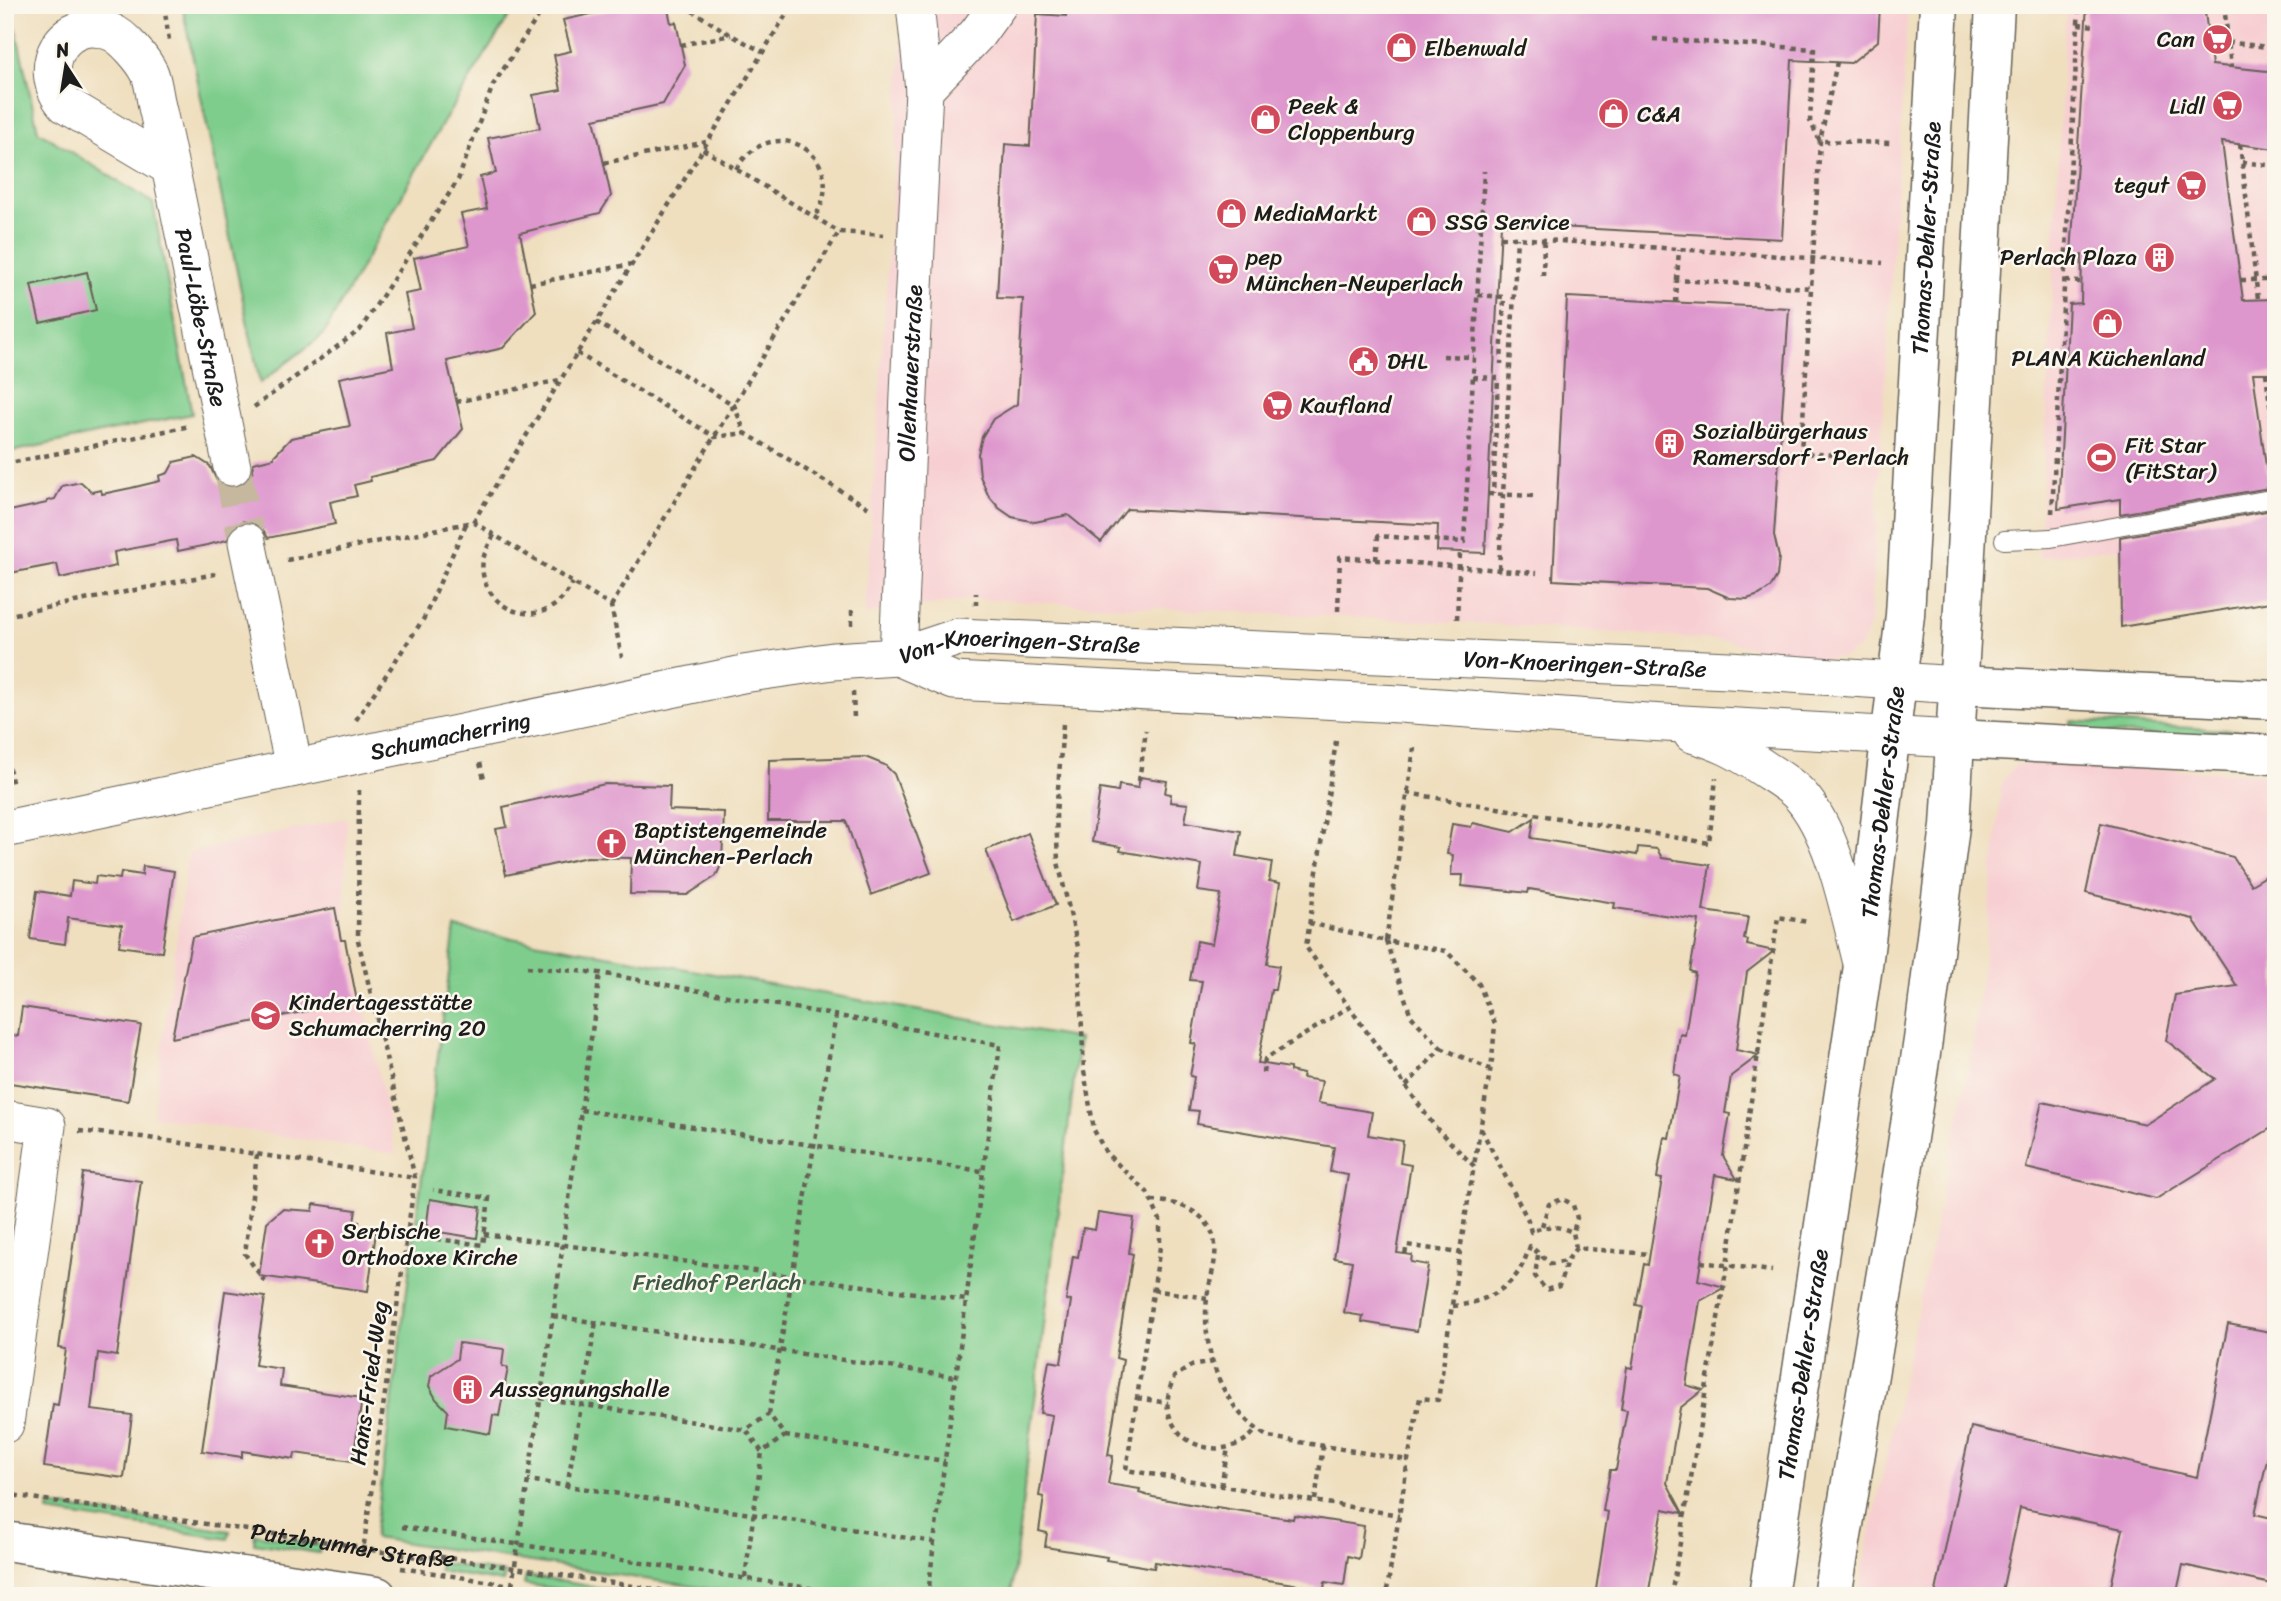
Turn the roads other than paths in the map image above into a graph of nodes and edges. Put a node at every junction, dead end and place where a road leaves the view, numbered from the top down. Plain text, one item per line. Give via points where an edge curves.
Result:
1 (915, 5) edge
2 (998, 5) edge
3 (1939, 5) edge
4 (1995, 5) edge
5 (924, 90) junction
6 (170, 167) dead end
7 (232, 467) tunnel mouth
8 (2276, 498) edge
9 (2004, 540) dead end
10 (240, 561) tunnel mouth
11 (898, 657) junction
12 (1897, 681) junction
13 (1958, 685) junction
14 (2276, 700) edge
15 (1647, 722) junction
16 (1890, 737) junction
17 (1955, 739) junction
18 (2276, 755) edge
19 (294, 768) junction
20 (5, 829) edge
21 (1863, 966) junction
22 (5, 1119) edge
23 (5, 1424) edge
24 (5, 1541) edge
25 (378, 1575) edge
26 (1768, 1596) edge
27 (1832, 1596) edge

1 - 5 street, Ollenhauerstraße
2 - 5 street
3 - 12 main road, Thomas-Dehler-Straße via 1905,615
4 - 13 main road
5 - 11 street, Ollenhauerstraße
6 - 7 street, Paul-Löbe-Straße
8 - 9 lane via 2051,538
10 - 19 street
11 - 12 street, Von-Knoeringen-Straße via 958,636
11 - 15 street, Von-Knoeringen-Straße via 954,681
11 - 19 street, Schumacherring via 743,674
12 - 13 street
12 - 16 main road, Thomas-Dehler-Straße
13 - 14 main road
13 - 17 main road
15 - 16 street, Von-Knoeringen-Straße
15 - 21 street, Von-Knoeringen-Straße via 1721,742 1800,795 1815,816 1838,873
16 - 17 street, Von-Knoeringen-Straße
16 - 21 main road, Thomas-Dehler-Straße
17 - 18 main road, Von-Knoeringen-Straße
17 - 27 main road via 1944,877 1923,1040
19 - 20 street, Schumacherring
21 - 26 main road, Thomas-Dehler-Straße
22 - 23 street via 47,1126
24 - 25 main road, Putzbrunner Straße

